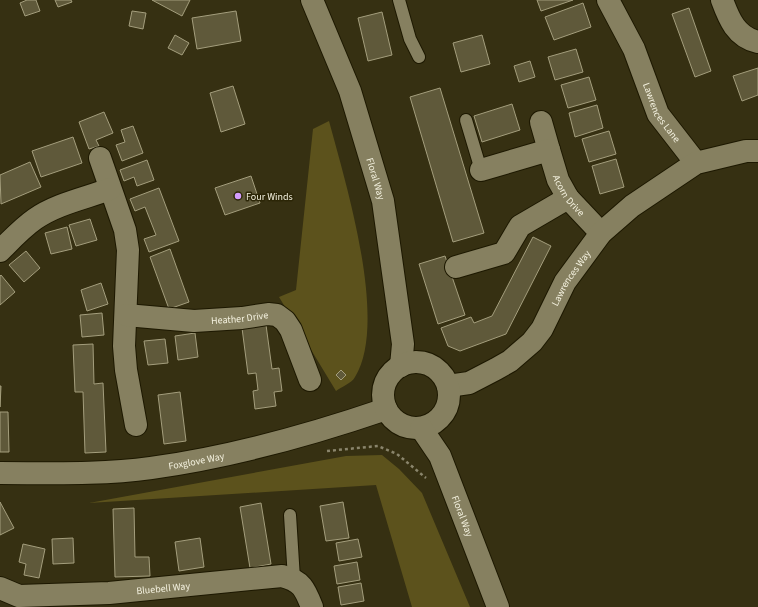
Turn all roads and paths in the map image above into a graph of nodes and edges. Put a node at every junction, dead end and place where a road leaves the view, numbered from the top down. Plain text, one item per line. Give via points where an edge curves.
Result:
1 (312, 0) edge
2 (398, 0) edge
3 (608, 0) edge
4 (722, 0) edge
5 (758, 42) edge
6 (419, 57) dead end
7 (466, 120) dead end
8 (541, 122) dead end
9 (549, 150) junction
10 (758, 151) edge
11 (100, 158) dead end
12 (696, 163) junction
13 (481, 170) joint
14 (110, 189) junction
15 (568, 198) junction
16 (601, 233) junction
17 (0, 251) edge
18 (456, 267) dead end
19 (126, 315) junction
20 (401, 366) junction
21 (310, 380) dead end
22 (448, 386) junction
23 (386, 409) junction
24 (136, 425) dead end
25 (421, 428) junction
26 (361, 447) dead end
27 (0, 473) edge
28 (429, 484) dead end
29 (290, 515) dead end
30 (294, 579) junction
31 (0, 588) edge
32 (111, 600) edge
33 (312, 607) edge
34 (498, 607) edge

1 - 20 street, Floral Way via 350,91 383,201 403,344
2 - 6 lane via 410,39
3 - 12 street, Lawrences Lane via 634,49 658,114
4 - 5 street via 734,26 747,38
7 - 13 lane
8 - 9 street, Acorn Drive
9 - 13 street
9 - 15 street, Acorn Drive via 558,180
10 - 12 street via 746,151
11 - 14 street
12 - 16 street, Lawrences Way via 632,206
14 - 17 street via 55,208 36,218
14 - 19 street via 125,230 128,250
15 - 16 street, Acorn Drive
15 - 18 street via 520,226 504,253
16 - 22 street, Lawrences Way via 565,282 542,329 532,342 496,369 469,383
19 - 21 street, Heather Drive via 194,321 277,315 291,330
19 - 24 street via 126,370
20 - 22 street via 410,362 429,365 441,374
20 - 23 street via 393,372 384,389
22 - 25 street via 449,397 441,418
23 - 25 street via 400,424 410,428
23 - 27 street, Foxglove Way via 322,430 234,453 151,468 78,473
25 - 34 street, Floral Way via 440,456
26 - 28 path via 378,446 397,454 425,477
29 - 30 lane
30 - 32 street, Bluebell Way via 282,576
30 - 33 street via 303,587
31 - 32 street, Bluebell Way via 19,596

